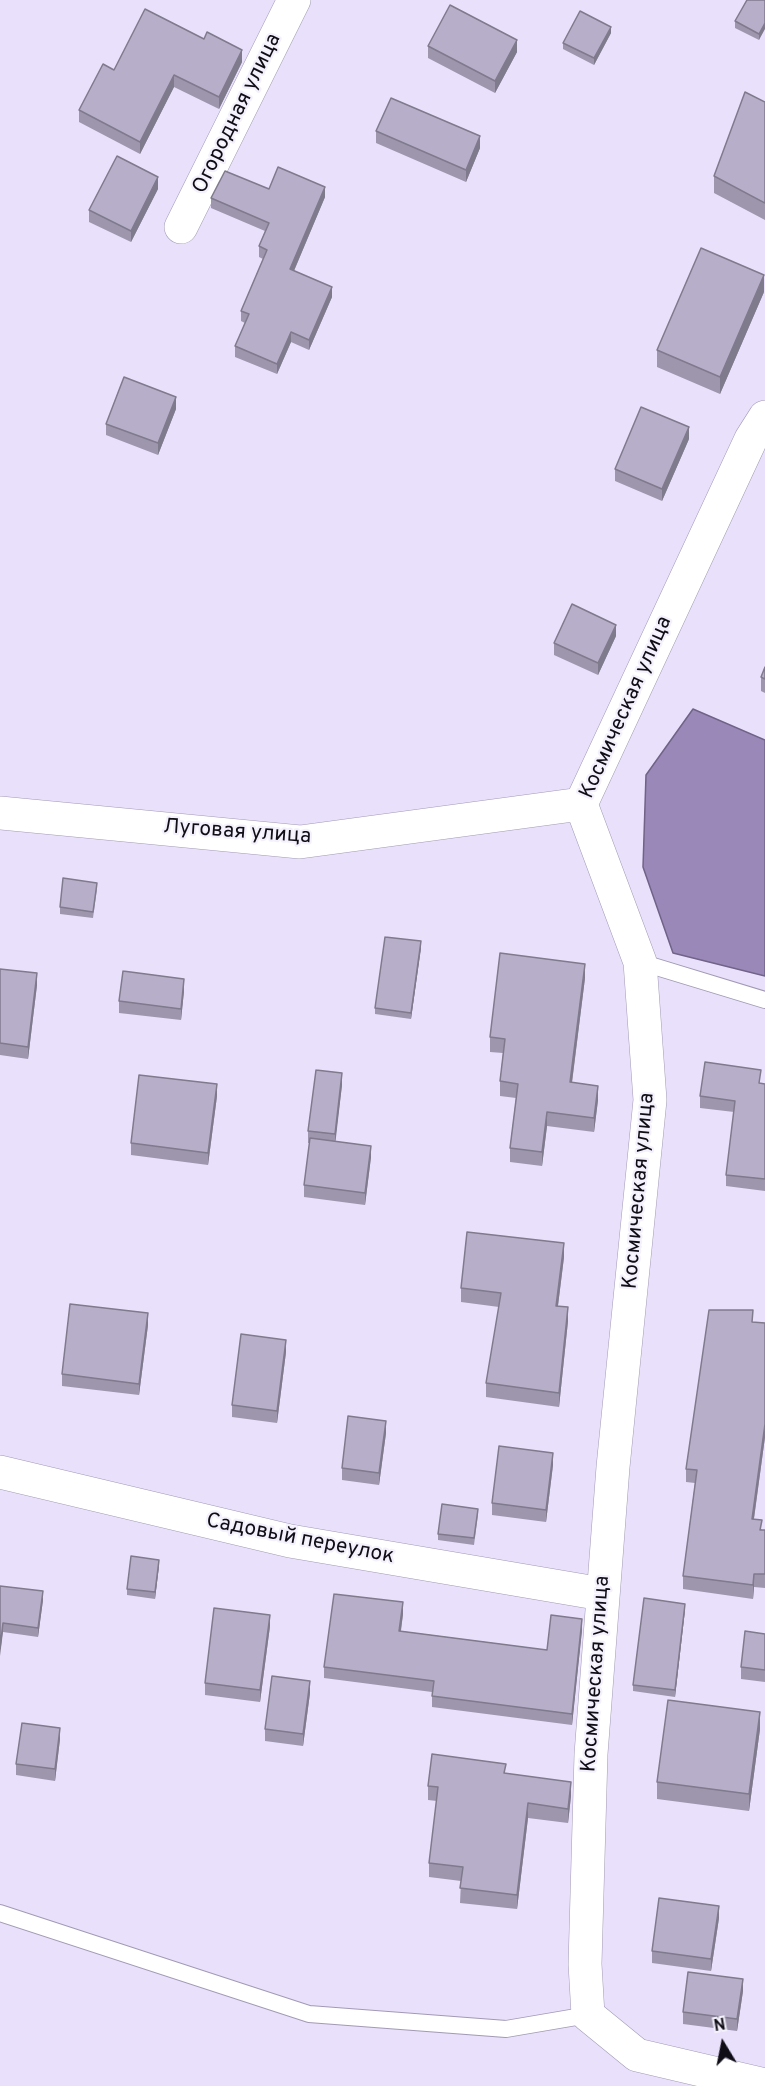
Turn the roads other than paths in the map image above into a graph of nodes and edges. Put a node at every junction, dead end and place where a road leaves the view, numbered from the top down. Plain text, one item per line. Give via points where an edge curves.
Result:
1 (294, 0) edge
2 (181, 227) dead end
3 (765, 417) edge
4 (581, 804) junction
5 (0, 813) edge
6 (640, 962) junction
7 (765, 1000) edge
8 (0, 1472) edge
9 (602, 1594) junction
10 (0, 1913) edge
11 (588, 2015) junction
12 (765, 2085) edge

1 - 2 street, Огородная улица
3 - 4 street, Космическая улица via 751,439
4 - 5 street, Луговая улица via 300,842
4 - 6 street, Космическая улица
6 - 7 lane
6 - 9 street, Космическая улица via 650,1100
8 - 9 street, Садовый переулок via 290,1541
9 - 11 street, Космическая улица via 590,1766 585,1964
10 - 11 lane via 309,2014 506,2029
11 - 12 street via 637,2055

